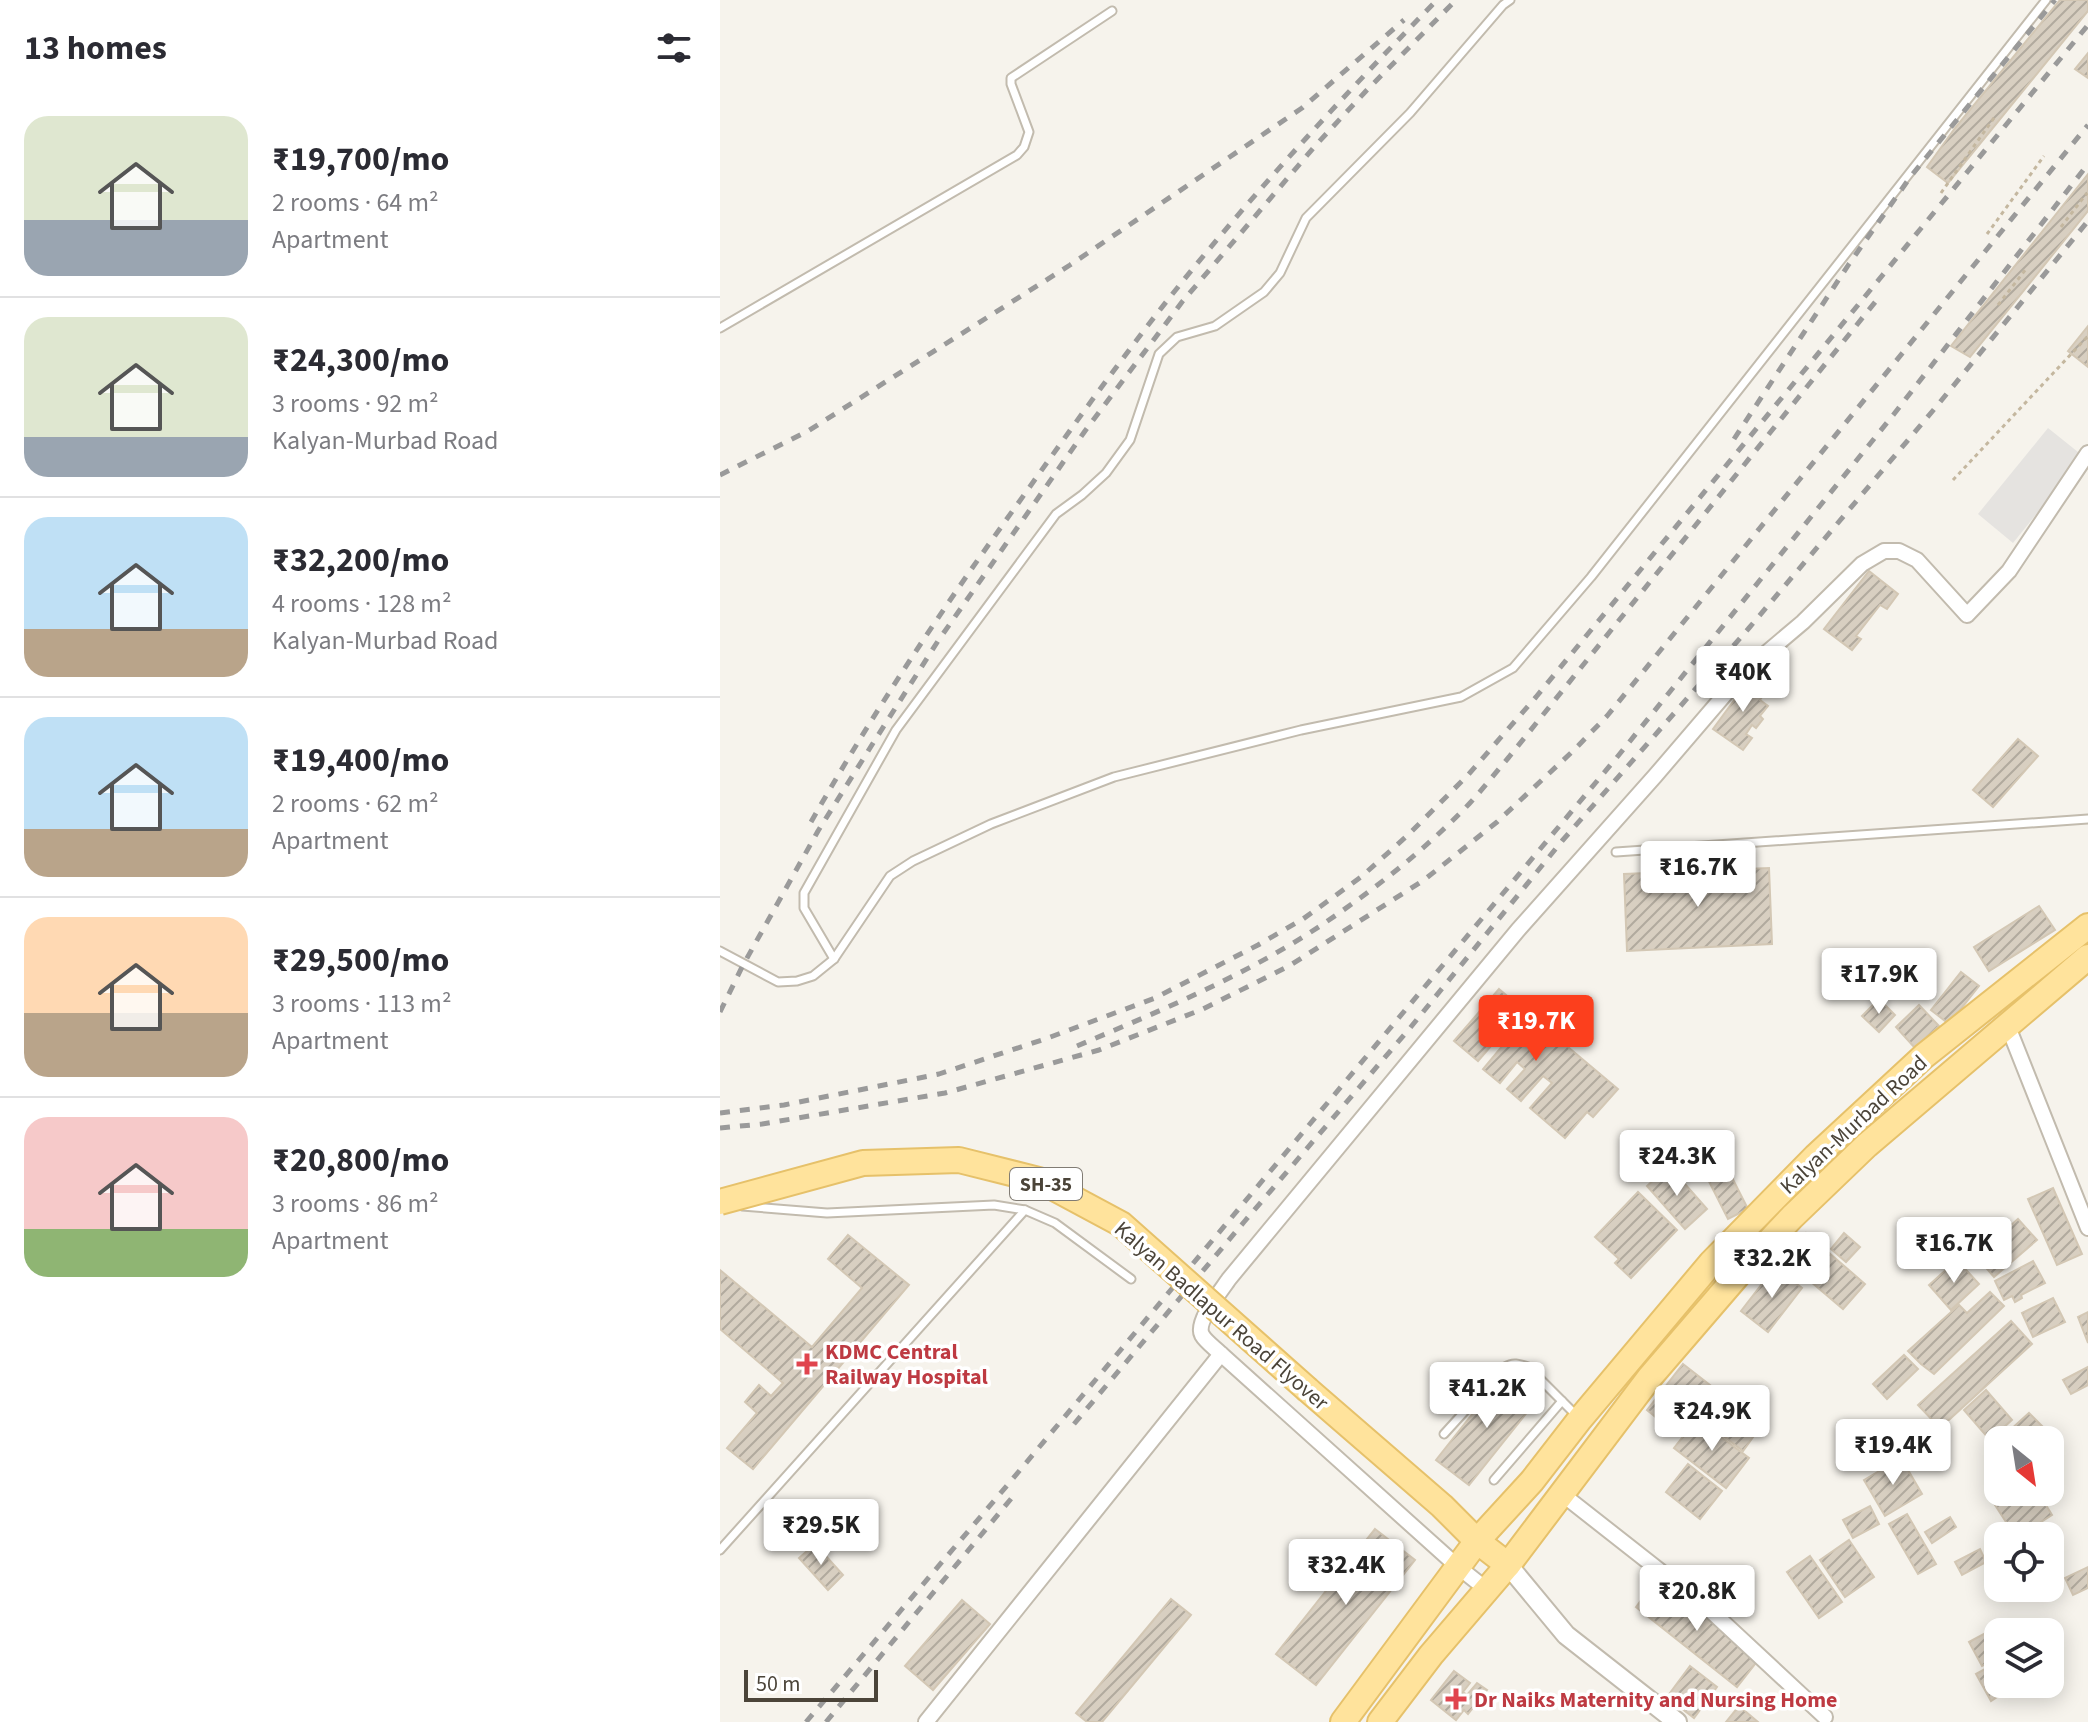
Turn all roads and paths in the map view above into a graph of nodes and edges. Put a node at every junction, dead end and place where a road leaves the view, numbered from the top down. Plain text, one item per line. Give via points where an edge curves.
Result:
1 (1510, 0) edge
2 (2046, 0) edge
3 (1112, 11) dead end
4 (1996, 115) dead end
5 (2044, 156) dead end
6 (1941, 193) dead end
7 (2087, 193) edge
8 (2061, 227) dead end
9 (1987, 234) dead end
10 (2026, 269) dead end
11 (1998, 305) dead end
12 (720, 328) edge
13 (2088, 336) edge
14 (2088, 453) edge
15 (1953, 480) dead end
16 (2088, 819) edge
17 (1616, 852) dead end
18 (2088, 926) edge
19 (720, 951) edge
20 (2088, 957) edge
21 (834, 959) junction
22 (2007, 1024) junction
23 (720, 1203) edge
24 (1025, 1210) junction
25 (2088, 1228) edge
26 (1131, 1279) dead end
27 (1221, 1354) junction
28 (1562, 1401) junction
29 (1580, 1419) junction
30 (1444, 1434) dead end
31 (1494, 1480) dead end
32 (1562, 1494) junction
33 (1459, 1523) junction
34 (720, 1550) edge
35 (1508, 1565) junction
36 (1457, 1566) junction
37 (1486, 1589) junction
38 (1825, 1717) dead end
39 (926, 1722) edge
40 (1343, 1722) edge
41 (1380, 1722) edge
42 (1677, 1722) edge

1 - 21 lane via 1410,113 1306,218 1280,273 1264,292 1215,326 1177,337 1159,354 1130,440 1106,473 1056,514 896,730 804,893 804,908
2 - 21 lane via 1591,577 1513,668 1461,697 1114,777 991,824 890,876
3 - 12 lane via 1011,78 1029,132 1017,155
4 - 6 path
5 - 9 path
7 - 8 path
10 - 11 path
13 - 15 path
14 - 27 street via 2009,571 1967,615 1917,560 1884,551 1862,564 1745,671 1518,930 1229,1279 1200,1327
16 - 17 lane
18 - 29 main road, Kalyan-Murbad Road via 1924,1056 1816,1156 1711,1263
19 - 21 lane via 778,982 813,976
20 - 22 main road, Kalyan-Murbad Road
22 - 25 street
22 - 32 main road, Kalyan-Murbad Road via 1792,1217 1650,1377
23 - 24 lane via 827,1213 994,1205
23 - 33 main road, Kalyan Badlapur Road Flyover / SH-35, bridge via 863,1163 959,1160 1039,1180 1121,1224
24 - 26 lane via 1055,1223
24 - 34 lane
27 - 36 street
27 - 39 street
28 - 29 lane
28 - 30 lane via 1528,1367 1510,1364
28 - 31 lane
29 - 33 main road, Kalyan-Murbad Road via 1532,1481
32 - 35 main road, Kalyan-Murbad Road
32 - 38 street via 1711,1611
33 - 35 main road, SH-35
33 - 36 main road, Kalyan-Murbad Road
35 - 37 main road, Kalyan-Murbad Road
35 - 42 street via 1566,1635
36 - 37 street
36 - 40 main road, Kalyan-Murbad Road
37 - 41 main road, Kalyan-Murbad Road

